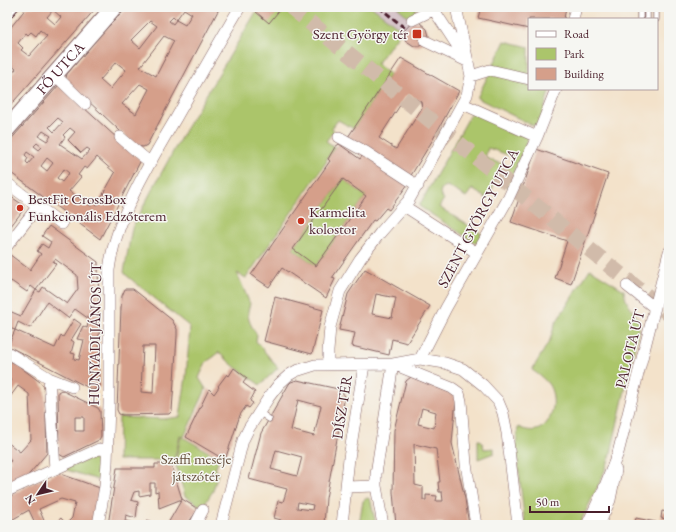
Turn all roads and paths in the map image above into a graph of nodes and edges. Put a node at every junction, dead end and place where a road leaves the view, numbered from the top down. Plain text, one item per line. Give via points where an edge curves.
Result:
1 (16, 7) edge
2 (114, 7) edge
3 (240, 7) edge
4 (456, 7) edge
5 (576, 7) edge
6 (640, 7) edge
7 (648, 7) edge
8 (656, 7) edge
9 (435, 8) edge
10 (7, 17) edge
11 (573, 18) edge
12 (640, 18) edge
13 (647, 18) edge
14 (656, 18) edge
15 (412, 20) dead end
16 (424, 41) dead end
17 (468, 61) junction
18 (55, 75) junction
19 (471, 76) junction
20 (528, 79) edge
21 (556, 90) edge
22 (85, 104) dead end
23 (463, 104) junction
24 (8, 128) edge
25 (120, 137) dead end
26 (339, 137) dead end
27 (537, 138) junction
28 (150, 162) junction
29 (7, 183) edge
30 (418, 186) junction
31 (38, 206) junction
32 (404, 206) junction
33 (62, 224) dead end
34 (7, 246) edge
35 (669, 252) edge
36 (477, 253) junction
37 (627, 286) dead end
38 (655, 308) junction
39 (7, 352) edge
40 (420, 359) junction
41 (393, 364) junction
42 (328, 365) junction
43 (364, 365) junction
44 (49, 378) junction
45 (72, 387) dead end
46 (259, 412) junction
47 (269, 419) dead end
48 (107, 450) junction
49 (618, 453) junction
50 (55, 468) junction
51 (376, 486) junction
52 (346, 487) junction
53 (7, 491) edge
54 (203, 510) dead end
55 (98, 525) edge
56 (195, 525) edge
57 (221, 525) edge
58 (342, 525) edge
59 (383, 525) edge
60 (476, 525) edge
61 (518, 525) edge
62 (587, 525) edge
63 (599, 525) edge

1 - 10 lane
2 - 18 street, FŐ UTCA
3 - 28 street, HUNYADI JÁNOS ÚT
4 - 17 street
5 - 11 street
6 - 12 lane
7 - 13 lane
8 - 14 lane
9 - 15 street
9 - 17 street
16 - 17 street
17 - 19 street
18 - 22 street
18 - 24 street, FŐ UTCA
19 - 20 street via 490,70
19 - 23 street
21 - 27 street, SZENT GYÖRGY UTCA
23 - 27 street
23 - 30 street
25 - 28 street
26 - 30 street
27 - 36 street, SZENT GYÖRGY UTCA via 508,199
28 - 48 street, HUNYADI JÁNOS ÚT via 122,220 111,255
29 - 31 street
30 - 32 street
31 - 33 street
31 - 34 street
32 - 36 street
32 - 42 street via 360,259 340,291 330,327
35 - 38 street, PALOTA ÚT
36 - 40 street, SZENT GYÖRGY UTCA
37 - 38 street
38 - 49 street, PALOTA ÚT
39 - 44 street
40 - 41 street
40 - 61 street via 463,369 483,384 498,401 508,439
41 - 43 street, DÍSZ TÉR
41 - 51 street
41 - 60 street via 459,393 466,464
42 - 43 street
42 - 46 street via 305,367 289,374
43 - 52 street, DÍSZ TÉR
44 - 45 street
44 - 50 street
46 - 47 lane
46 - 57 street via 243,440
48 - 50 street via 99,449
48 - 55 street, HUNYADI JÁNOS ÚT
49 - 62 street, PALOTA ÚT
49 - 63 street, PALOTA ÚT via 610,500
50 - 53 street
51 - 52 street
51 - 59 street
52 - 58 street, DÍSZ TÉR
54 - 56 street

